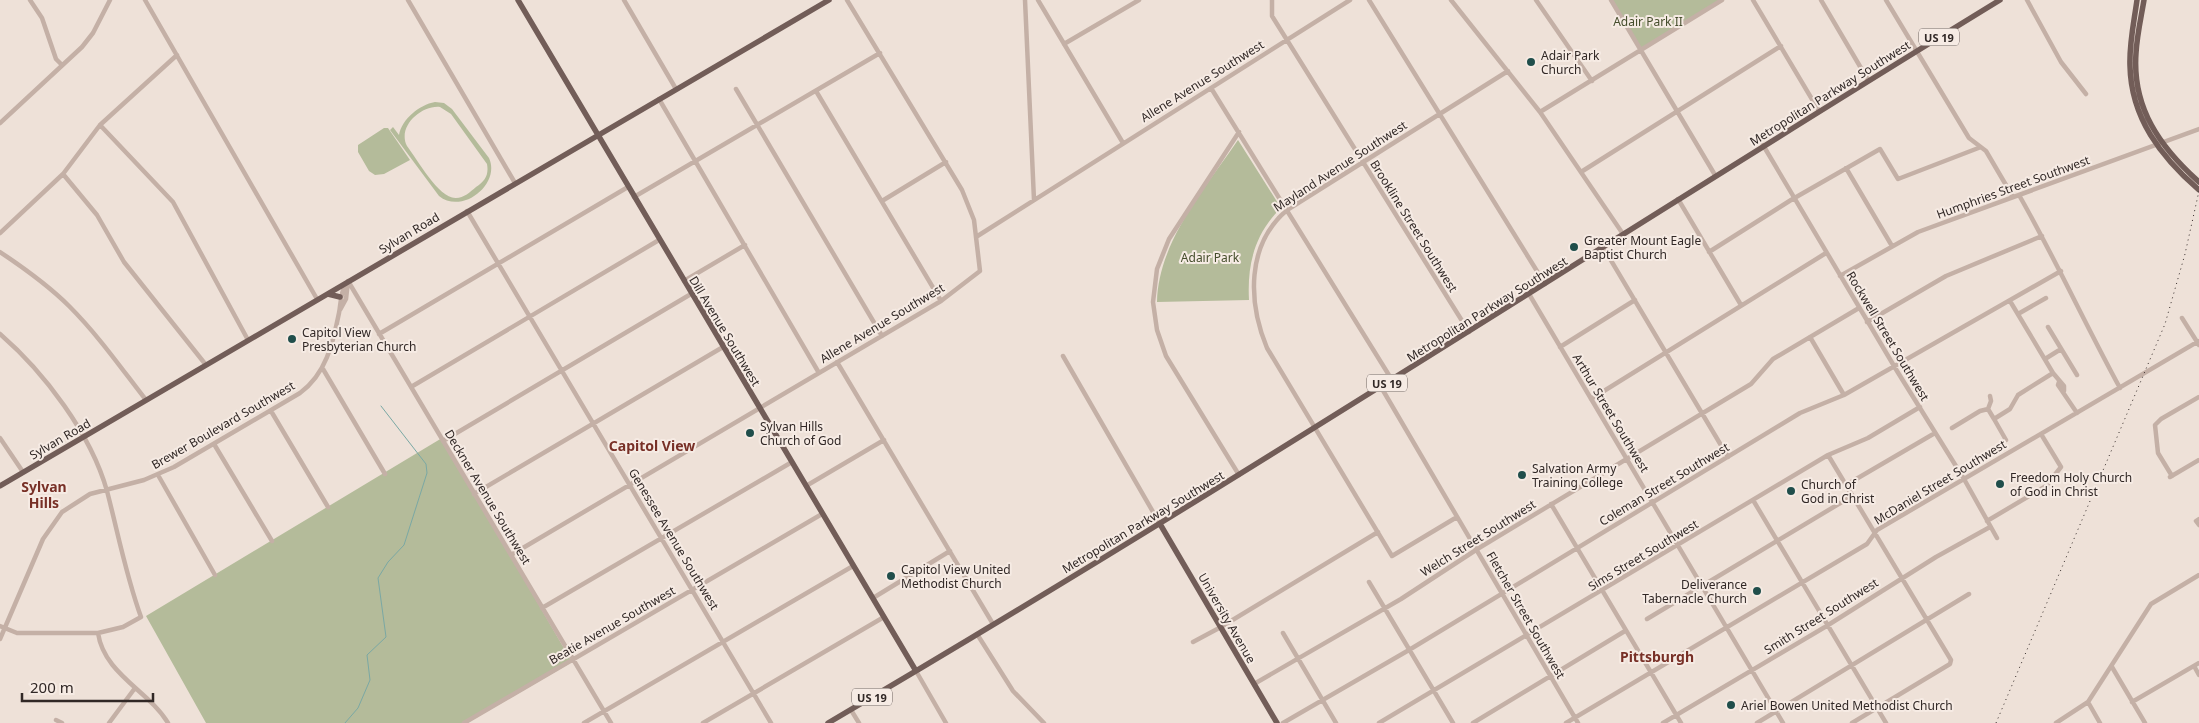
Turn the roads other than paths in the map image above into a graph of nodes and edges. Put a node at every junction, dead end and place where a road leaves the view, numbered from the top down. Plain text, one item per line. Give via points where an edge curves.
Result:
1 (30, 0) edge
2 (110, 0) edge
3 (145, 0) edge
4 (408, 0) edge
5 (518, 0) edge
6 (624, 0) edge
7 (829, 0) edge
8 (847, 0) edge
9 (1025, 0) edge
10 (1038, 0) edge
11 (1139, 0) edge
12 (1272, 0) edge
13 (1350, 0) edge
14 (1369, 0) edge
15 (1451, 0) edge
16 (1536, 0) edge
17 (1611, 0) edge
18 (1722, 0) edge
19 (1753, 0) edge
20 (1821, 0) edge
21 (1886, 0) edge
22 (2000, 0) edge
23 (2027, 0) edge
24 (2137, 0) edge
25 (2144, 0) edge
26 (1287, 39) junction
27 (1064, 44) junction
28 (1781, 46) junction
29 (1640, 50) junction
30 (1917, 51) junction
31 (880, 54) junction
32 (177, 55) junction
33 (62, 65) junction
34 (1508, 71) junction
35 (1868, 80) junction
36 (1592, 81) junction
37 (1211, 88) junction
38 (676, 89) junction
39 (736, 89) dead end
40 (816, 91) junction
41 (2086, 94) dead end
42 (659, 99) junction
43 (1677, 111) junction
44 (1819, 111) junction
45 (1540, 112) junction
46 (1440, 114) junction
47 (0, 123) edge
48 (100, 125) junction
49 (757, 125) junction
50 (2199, 129) edge
51 (1239, 132) junction
52 (597, 136) junction
53 (1123, 143) junction
54 (2158, 144) junction
55 (1763, 145) junction
56 (1981, 147) junction
57 (697, 161) junction
58 (946, 162) junction
59 (1363, 162) junction
60 (1846, 168) junction
61 (1581, 172) junction
62 (63, 174) junction
63 (1715, 176) junction
64 (2199, 182) edge
65 (515, 183) junction
66 (628, 187) junction
67 (2199, 190) edge
68 (2016, 196) junction
69 (634, 197) junction
70 (1794, 198) junction
71 (1678, 199) junction
72 (1034, 200) junction
73 (882, 201) junction
74 (1287, 210) junction
75 (467, 211) junction
76 (0, 233) edge
77 (1623, 234) junction
78 (2042, 236) junction
79 (976, 237) junction
80 (659, 240) junction
81 (746, 245) junction
82 (1892, 246) junction
83 (1603, 247) junction
84 (0, 252) edge
85 (1709, 252) junction
86 (1826, 253) junction
87 (498, 263) junction
88 (2061, 271) junction
89 (1840, 276) junction
90 (348, 281) junction
91 (684, 281) junction
92 (1545, 284) junction
93 (326, 294) junction
94 (691, 294) junction
95 (1529, 294) junction
96 (340, 297) junction
97 (2046, 298) dead end
98 (318, 299) junction
99 (358, 299) junction
100 (1635, 300) junction
101 (941, 301) junction
102 (345, 302) junction
103 (2011, 304) junction
104 (1741, 305) junction
105 (1859, 308) junction
106 (340, 310) junction
107 (2018, 314) junction
108 (530, 317) junction
109 (2182, 318) dead end
110 (1867, 322) junction
111 (2048, 328) dead end
112 (1469, 332) junction
113 (0, 334) edge
114 (380, 334) junction
115 (882, 336) junction
116 (1810, 337) junction
117 (248, 340) junction
118 (2198, 343) edge
119 (723, 347) junction
120 (1560, 347) junction
121 (2061, 350) junction
122 (1665, 352) junction
123 (1063, 356) dead end
124 (2045, 359) junction
125 (837, 362) junction
126 (206, 365) junction
127 (1895, 368) junction
128 (323, 369) junction
129 (562, 370) junction
130 (819, 373) junction
131 (2053, 373) junction
132 (2077, 375) dead end
133 (1392, 380) junction
134 (411, 387) junction
135 (1381, 387) junction
136 (2120, 388) junction
137 (1844, 395) junction
138 (1990, 396) dead end
139 (2199, 397) edge
140 (1591, 399) junction
141 (146, 400) junction
142 (1920, 407) junction
143 (760, 409) junction
144 (1988, 409) junction
145 (271, 411) junction
146 (1702, 413) junction
147 (2077, 413) junction
148 (1994, 419) junction
149 (593, 423) junction
150 (1316, 428) junction
151 (1952, 428) dead end
152 (1936, 433) junction
153 (2041, 434) junction
154 (0, 438) edge
155 (83, 438) junction
156 (884, 440) junction
157 (2006, 440) dead end
158 (442, 441) junction
159 (214, 444) junction
160 (1828, 455) junction
161 (1728, 457) junction
162 (1626, 459) junction
163 (2199, 460) edge
164 (792, 462) junction
165 (23, 472) junction
166 (385, 474) dead end
167 (158, 475) junction
168 (1239, 475) junction
169 (1964, 479) junction
170 (1846, 485) junction
171 (0, 486) edge
172 (630, 486) junction
173 (806, 486) junction
174 (106, 490) junction
175 (474, 494) junction
176 (1852, 496) junction
177 (1752, 500) junction
178 (1652, 503) junction
179 (1551, 504) junction
180 (328, 508) dead end
181 (822, 514) junction
182 (1457, 518) junction
183 (1987, 521) junction
184 (1160, 524) junction
185 (1990, 527) junction
186 (1378, 532) junction
187 (1874, 533) junction
188 (661, 538) junction
189 (1997, 538) dead end
190 (272, 541) dead end
191 (1777, 541) junction
192 (1678, 546) junction
193 (1577, 548) junction
194 (1476, 550) junction
195 (950, 551) junction
196 (511, 556) junction
197 (853, 566) junction
198 (215, 575) dead end
199 (2199, 576) edge
200 (1902, 578) junction
201 (1369, 582) dead end
202 (1802, 582) junction
203 (1701, 586) junction
204 (692, 590) junction
205 (1602, 591) junction
206 (1502, 594) junction
207 (1969, 594) dead end
208 (873, 598) junction
209 (542, 608) junction
210 (1385, 609) junction
211 (884, 617) junction
212 (1647, 619) dead end
213 (1927, 621) junction
214 (994, 624) junction
215 (1828, 625) junction
216 (1726, 627) junction
217 (2, 628) edge
218 (1221, 628) junction
219 (1626, 631) junction
220 (98, 633) junction
221 (1283, 633) dead end
222 (977, 634) junction
223 (1527, 636) junction
224 (0, 639) edge
225 (723, 641) junction
226 (1193, 642) dead end
227 (1409, 650) junction
228 (573, 659) junction
229 (1298, 659) junction
230 (2199, 663) edge
231 (1852, 666) junction
232 (2194, 666) junction
233 (2112, 668) junction
234 (1752, 670) junction
235 (916, 671) junction
236 (1650, 672) junction
237 (2199, 675) edge
238 (1550, 676) junction
239 (1254, 684) junction
240 (135, 688) junction
241 (1434, 692) junction
242 (754, 693) junction
243 (1323, 700) junction
244 (2088, 702) junction
245 (2132, 702) junction
246 (1877, 708) junction
247 (851, 710) junction
248 (604, 711) junction
249 (1776, 712) junction
250 (1676, 715) junction
251 (1575, 718) junction
252 (56, 720) dead end
253 (62, 723) edge
254 (110, 723) edge
255 (168, 723) edge
256 (464, 723) edge
257 (584, 723) edge
258 (610, 723) edge
259 (703, 723) edge
260 (771, 723) edge
261 (828, 723) edge
262 (859, 723) edge
263 (946, 723) edge
264 (1044, 723) edge
265 (1277, 723) edge
266 (1283, 723) edge
267 (1336, 723) edge
268 (1379, 723) edge
269 (1452, 723) edge
270 (1473, 723) edge
271 (1566, 723) edge
272 (1578, 723) edge
273 (1663, 723) edge
274 (1680, 723) edge
275 (1758, 723) edge
276 (1783, 723) edge
277 (1852, 723) edge
278 (1886, 723) edge
279 (2056, 723) edge
280 (2100, 723) edge
281 (2145, 723) edge

1 - 33 street via 42,18 56,59
2 - 33 street via 93,33
3 - 32 street
4 - 65 street
5 - 52 main road, Dill Avenue Southwest
6 - 38 street
7 - 38 main road, Sylvan Road
8 - 31 street
9 - 72 street
10 - 27 street
11 - 27 street
12 - 26 street, Brookline Street Southwest via 1272,16
13 - 26 street, Allene Avenue Southwest
14 - 46 street
15 - 34 street
16 - 36 street
17 - 29 street
18 - 29 street
19 - 28 street
20 - 35 street
21 - 30 street
22 - 30 main road, Metropolitan Parkway Southwest / US 19
23 - 41 street via 2062,62
24 - 54 main road via 2130,66 2133,96 2140,116
25 - 54 main road via 2136,53 2137,78 2144,111
26 - 37 street, Allene Avenue Southwest
26 - 59 street, Brookline Street Southwest
27 - 53 street
28 - 43 street
28 - 44 street
29 - 36 street
29 - 43 street
30 - 35 main road, Metropolitan Parkway Southwest / US 19
30 - 56 street via 1969,138
31 - 40 street
31 - 58 street
32 - 48 street
32 - 98 street
33 - 47 street
34 - 45 street
34 - 46 street, Mayland Avenue Southwest
35 - 44 main road, Metropolitan Parkway Southwest / US 19
36 - 45 street
37 - 51 street
37 - 53 street, Allene Avenue Southwest
38 - 42 main road, Sylvan Road
39 - 49 street
40 - 49 street
40 - 73 street
42 - 52 main road, Sylvan Road
42 - 57 street
43 - 61 street
43 - 63 street
44 - 55 main road, Metropolitan Parkway Southwest / US 19
45 - 61 street
46 - 59 street, Mayland Avenue Southwest
46 - 92 street
48 - 62 street
48 - 117 street via 173,202
49 - 57 street
49 - 115 street
50 - 54 street, Humphries Street Southwest
51 - 74 street
51 - 168 street via 1169,238 1157,269 1153,302 1157,330 1166,356
52 - 65 main road, Sylvan Road
52 - 66 main road, Dill Avenue Southwest
53 - 72 street, Allene Avenue Southwest
54 - 64 main road
54 - 67 main road via 2169,162
54 - 68 street, Humphries Street Southwest
55 - 63 main road, Metropolitan Parkway Southwest / US 19
55 - 70 street, Rockwell Street Southwest
56 - 60 street via 1898,179 1880,149
56 - 68 street
57 - 69 street
57 - 81 street
58 - 73 street
58 - 79 street via 967,201
59 - 74 street, Mayland Avenue Southwest
59 - 112 street, Brookline Street Southwest
60 - 70 street
60 - 82 street
61 - 77 street
62 - 76 street
62 - 126 street via 97,215 124,262
63 - 71 main road, Metropolitan Parkway Southwest / US 19
65 - 75 main road, Sylvan Road
66 - 69 main road, Dill Avenue Southwest
66 - 87 street
68 - 78 street
68 - 82 street, Humphries Street Southwest via 1918,232
69 - 80 main road, Dill Avenue Southwest
70 - 85 street
70 - 86 street, Rockwell Street Southwest
71 - 77 main road, Metropolitan Parkway Southwest / US 19
71 - 85 street
72 - 79 street, Allene Avenue Southwest
73 - 101 street
74 - 133 street
74 - 150 street, Mayland Avenue Southwest via 1270,227 1259,248 1254,278 1254,309 1267,348
75 - 87 street, Genessee Avenue Southwest
75 - 90 main road, Sylvan Road
77 - 83 main road, Metropolitan Parkway Southwest / US 19
78 - 88 street
78 - 110 street via 1946,276
79 - 101 street, Allene Avenue Southwest via 980,271
80 - 91 main road, Dill Avenue Southwest
80 - 108 street
81 - 91 street
81 - 130 street
82 - 89 street, Humphries Street Southwest
83 - 92 main road, Metropolitan Parkway Southwest / US 19
83 - 100 street
84 - 141 street via 36,276 69,306
85 - 104 street
86 - 89 street, Rockwell Street Southwest
86 - 104 street
87 - 108 street, Genessee Avenue Southwest
87 - 114 street
88 - 103 street, Coleman Street Southwest
88 - 136 street via 2083,321
89 - 105 street, Rockwell Street Southwest
90 - 93 main road, Sylvan Road
90 - 96 street, Brewer Boulevard Southwest
90 - 99 street, Deckner Avenue Southwest
90 - 102 street, Brewer Boulevard Southwest
91 - 94 main road, Dill Avenue Southwest
92 - 95 main road, Metropolitan Parkway Southwest / US 19
93 - 96 main road
93 - 98 main road, Sylvan Road
94 - 119 main road, Dill Avenue Southwest
94 - 129 street
95 - 112 main road, Metropolitan Parkway Southwest / US 19
95 - 120 street, Arthur Street Southwest
96 - 106 street, Brewer Boulevard Southwest
97 - 107 street
98 - 117 main road, Sylvan Road
99 - 102 street via 351,298
99 - 114 street, Deckner Avenue Southwest
100 - 120 street
100 - 122 street
101 - 115 street, Allene Avenue Southwest
102 - 106 street, Brewer Boulevard Southwest
103 - 107 street
103 - 127 street, Coleman Street Southwest
104 - 122 street
105 - 110 street, Rockwell Street Southwest
105 - 116 street, Welch Street Southwest
106 - 128 street, Brewer Boulevard Southwest
107 - 124 street
108 - 129 street, Genessee Avenue Southwest
108 - 134 street
109 - 118 street
110 - 127 street, Rockwell Street Southwest
111 - 121 street
112 - 133 main road, Metropolitan Parkway Southwest / US 19
113 - 155 street via 34,368
114 - 134 street, Deckner Avenue Southwest
115 - 125 street, Allene Avenue Southwest
116 - 137 street
116 - 146 street, Welch Street Southwest via 1773,359 1751,384
117 - 126 main road, Sylvan Road
118 - 136 street, McDaniel Street Southwest
119 - 143 main road, Dill Avenue Southwest
119 - 149 street
120 - 140 street, Arthur Street Southwest
121 - 124 street
121 - 132 street
122 - 140 street
122 - 146 street
123 - 184 street
124 - 131 street
125 - 130 street, Allene Avenue Southwest
125 - 156 street
126 - 141 main road, Sylvan Road
127 - 137 street, Coleman Street Southwest
127 - 142 street, Rockwell Street Southwest
128 - 145 street, Brewer Boulevard Southwest via 306,389
128 - 166 street
129 - 149 street, Genessee Avenue Southwest
129 - 158 street
130 - 143 street, Allene Avenue Southwest
131 - 147 street
131 - 148 street via 2018,394 2010,408
133 - 135 main road, Metropolitan Parkway Southwest / US 19
134 - 158 street, Deckner Avenue Southwest
135 - 150 main road, Metropolitan Parkway Southwest / US 19
135 - 182 street, Fletcher Street Southwest
136 - 147 street, McDaniel Street Southwest
137 - 161 street, Coleman Street Southwest via 1800,413
138 - 144 street
139 - 163 street via 2155,425 2158,452 2171,477
140 - 162 street, Arthur Street Southwest
141 - 155 main road, Sylvan Road
142 - 152 street, Rockwell Street Southwest
142 - 160 street, Sims Street Southwest via 1868,438
143 - 164 main road, Dill Avenue Southwest
143 - 172 street, Allene Avenue Southwest
144 - 148 street
144 - 151 street
145 - 159 street, Brewer Boulevard Southwest
145 - 180 street
146 - 161 street
146 - 162 street, Welch Street Southwest
147 - 153 street, McDaniel Street Southwest
148 - 157 street
149 - 172 street, Genessee Avenue Southwest
149 - 175 street
150 - 168 main road, Metropolitan Parkway Southwest / US 19
150 - 186 street, Mayland Avenue Southwest
152 - 169 street, Rockwell Street Southwest
152 - 170 street
153 - 169 street, McDaniel Street Southwest
153 - 183 street via 2061,467 2046,486
154 - 165 street
155 - 165 main road, Sylvan Road
155 - 174 street
156 - 173 street
156 - 195 street
158 - 175 street, Deckner Avenue Southwest
159 - 167 street, Brewer Boulevard Southwest
159 - 190 street
160 - 170 street
160 - 177 street, Sims Street Southwest
161 - 178 street, Coleman Street Southwest
162 - 178 street, Arthur Street Southwest
162 - 179 street, Welch Street Southwest
164 - 173 main road, Dill Avenue Southwest
164 - 188 street
165 - 171 main road, Sylvan Road
167 - 174 street, Brewer Boulevard Southwest
167 - 198 street
168 - 184 main road, Metropolitan Parkway Southwest / US 19
169 - 183 street, Rockwell Street Southwest
169 - 187 street, McDaniel Street Southwest
170 - 176 street
172 - 188 street, Genessee Avenue Southwest
172 - 196 street, Allene Avenue Southwest
173 - 181 main road, Dill Avenue Southwest
174 - 217 street, Brewer Boulevard Southwest via 75,502 52,524
174 - 220 street via 126,572 141,617 123,627
175 - 196 street, Deckner Avenue Southwest
176 - 187 street
176 - 191 street
177 - 191 street
177 - 192 street, Sims Street Southwest
178 - 192 street, Arthur Street Southwest
178 - 193 street, Coleman Street Southwest
179 - 193 street
179 - 194 street, Welch Street Southwest
181 - 197 main road, Dill Avenue Southwest
181 - 204 street, Beatie Avenue Southwest
182 - 186 street, Mayland Avenue Southwest via 1392,556
182 - 194 street, Fletcher Street Southwest
183 - 185 street, Rockwell Street Southwest
184 - 214 main road, Metropolitan Parkway Southwest / US 19
184 - 218 main road, University Avenue
185 - 189 street, Rockwell Street Southwest
185 - 200 street, Smith Street Southwest
186 - 218 street
187 - 200 street
187 - 202 street, McDaniel Street Southwest via 1867,544
188 - 204 street, Genessee Avenue Southwest
188 - 209 street
191 - 202 street
191 - 203 street
192 - 203 street, Arthur Street Southwest
192 - 205 street, Sims Street Southwest
193 - 205 street
193 - 206 street, Coleman Street Southwest
194 - 206 street, Fletcher Street Southwest
194 - 210 street, Welch Street Southwest
195 - 208 street
195 - 214 street
196 - 209 street, Deckner Avenue Southwest
197 - 208 main road, Dill Avenue Southwest
197 - 225 street
199 - 233 street via 2151,604
200 - 213 street
200 - 215 street, Smith Street Southwest
201 - 210 street
202 - 215 street
202 - 216 street, McDaniel Street Southwest
203 - 212 street
203 - 216 street, Arthur Street Southwest
204 - 225 street, Genessee Avenue Southwest
204 - 228 street, Beatie Avenue Southwest
205 - 219 street
205 - 223 street, Sims Street Southwest
206 - 223 street, Fletcher Street Southwest
206 - 227 street, Coleman Street Southwest
207 - 213 street
208 - 211 main road, Dill Avenue Southwest
209 - 228 street, Deckner Avenue Southwest
210 - 227 street
210 - 229 street, Welch Street Southwest
211 - 235 main road, Dill Avenue Southwest
211 - 242 street
213 - 231 street
213 - 246 street via 1951,660 1950,664
214 - 222 main road, Metropolitan Parkway Southwest / US 19
215 - 231 street
215 - 234 street, Smith Street Southwest
216 - 234 street, Arthur Street Southwest
216 - 236 street, McDaniel Street Southwest
217 - 220 street via 17,633
217 - 224 street, Brewer Boulevard Southwest
218 - 226 street
218 - 239 main road, University Avenue
219 - 236 street
219 - 238 street
220 - 240 street via 99,641 115,668
221 - 229 street
222 - 235 main road, Metropolitan Parkway Southwest / US 19
222 - 264 street via 1013,691
223 - 238 street, Fletcher Street Southwest
223 - 241 street, Sims Street Southwest
225 - 242 street, Genessee Avenue Southwest
225 - 248 street
227 - 241 street
227 - 243 street, Coleman Street Southwest
228 - 248 street, Deckner Avenue Southwest
228 - 256 street, Beatie Avenue Southwest
229 - 239 street, Welch Street Southwest
229 - 243 street
230 - 232 street
231 - 246 street
231 - 249 street
232 - 237 street
232 - 245 street
233 - 244 street
233 - 245 street
234 - 249 street, Arthur Street Southwest
234 - 250 street, Smith Street Southwest
235 - 247 main road, Metropolitan Parkway Southwest / US 19
235 - 263 street
236 - 250 street
236 - 251 street, McDaniel Street Southwest
238 - 251 street, Fletcher Street Southwest
238 - 270 street
239 - 265 main road, University Avenue
240 - 254 street
240 - 255 street via 154,704
241 - 268 street, Sims Street Southwest
241 - 269 street
242 - 259 street
242 - 260 street, Genessee Avenue Southwest
243 - 266 street, Coleman Street Southwest
243 - 267 street
244 - 279 street
244 - 280 street
245 - 281 street
246 - 277 street
246 - 278 street
247 - 261 main road, Metropolitan Parkway Southwest / US 19
247 - 262 street
248 - 257 street
248 - 258 street, Deckner Avenue Southwest
249 - 275 street
249 - 276 street, Arthur Street Southwest
250 - 273 street, Smith Street Southwest
250 - 274 street
251 - 271 street, McDaniel Street Southwest
251 - 272 street, Fletcher Street Southwest
252 - 253 street

